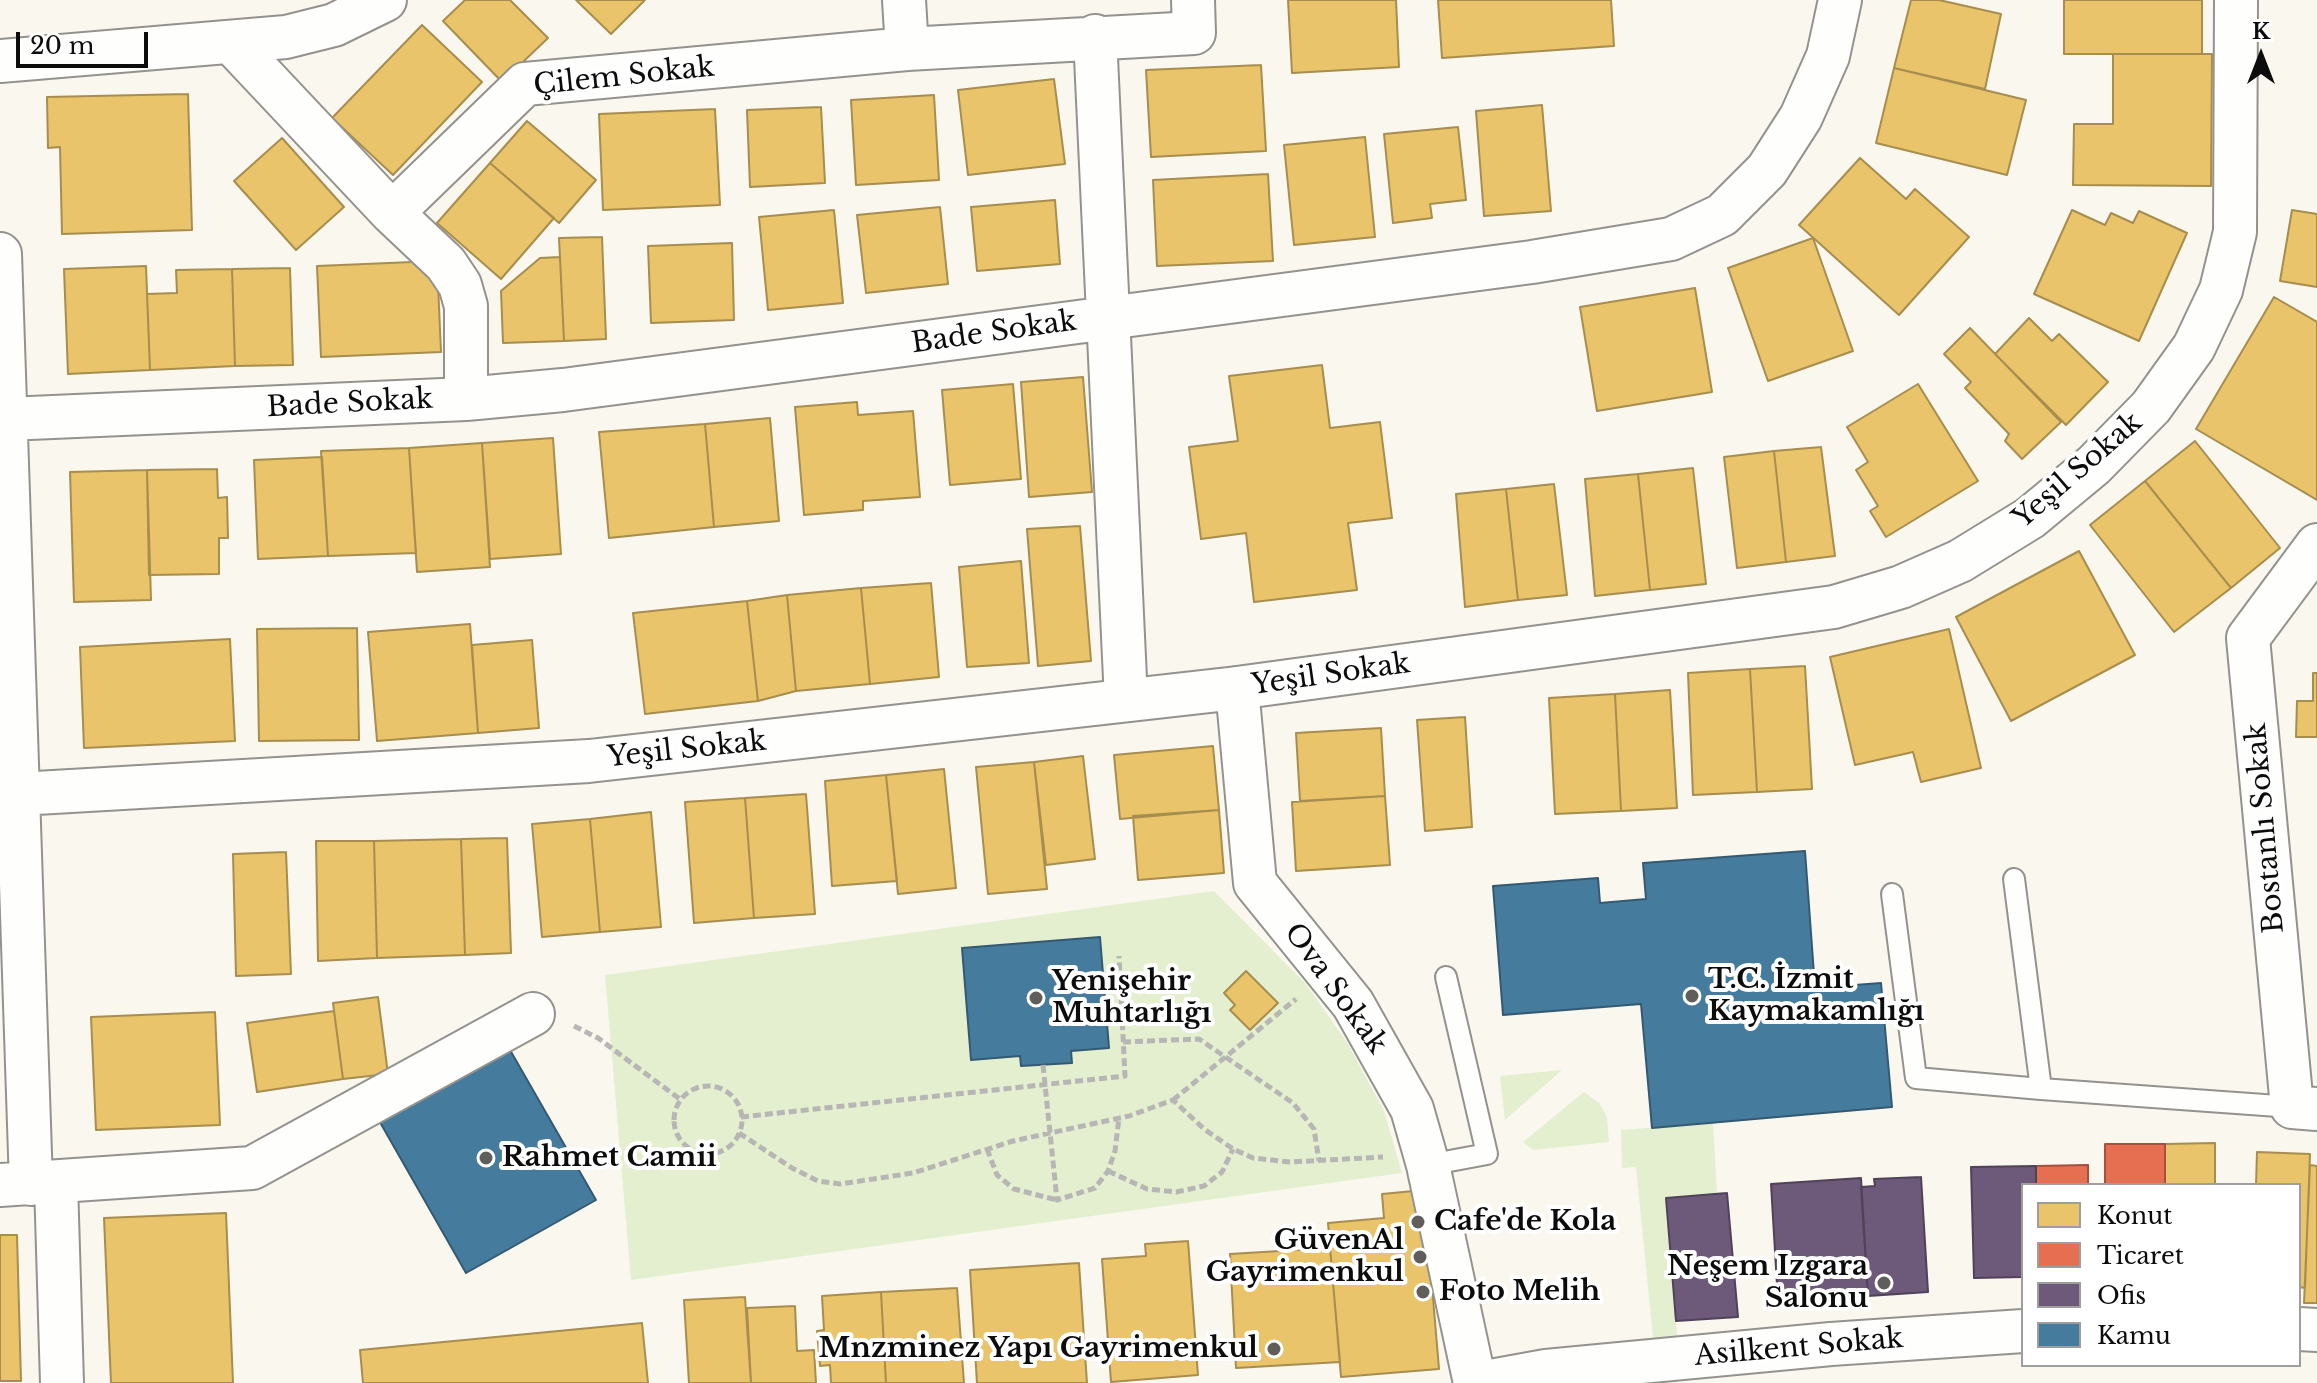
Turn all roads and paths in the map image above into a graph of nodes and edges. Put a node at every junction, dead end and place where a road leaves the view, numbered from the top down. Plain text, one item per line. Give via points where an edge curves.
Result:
1 (385, 0) edge
2 (904, 0) edge
3 (1193, 0) edge
4 (1840, 0) edge
5 (2236, 0) edge
6 (1095, 36) junction
7 (232, 43) junction
8 (907, 49) junction
9 (0, 61) edge
10 (392, 213) junction
11 (0, 254) edge
12 (1106, 318) junction
13 (466, 399) junction
14 (5, 430) edge
15 (2317, 545) edge
16 (1237, 688) junction
17 (1126, 700) junction
18 (19, 794) junction
19 (2014, 879) dead end
20 (1892, 894) dead end
21 (1119, 956) dead end
22 (1329, 972) junction
23 (1446, 977) dead end
24 (533, 1014) joint
25 (1123, 1042) junction
26 (1225, 1057) junction
27 (1043, 1065) dead end
28 (1045, 1085) junction
29 (2041, 1089) junction
30 (681, 1100) junction
31 (1173, 1100) junction
32 (2304, 1108) edge
33 (741, 1117) junction
34 (1119, 1118) junction
35 (739, 1133) junction
36 (1050, 1133) junction
37 (987, 1149) junction
38 (1233, 1149) junction
39 (1426, 1159) junction
40 (1319, 1161) junction
41 (1108, 1171) junction
42 (29, 1184) edge
43 (1057, 1200) junction
44 (2021, 1331) edge
45 (1527, 1378) edge
46 (62, 1383) edge
47 (1477, 1383) edge

1 - 7 street via 334,25
2 - 8 street
3 - 6 street, Çilem Sokak via 1194,33
4 - 12 street, Bade Sokak via 1823,68 1801,117 1767,170 1722,215 1671,239
5 - 16 street, Yeşil Sokak via 2235,232 2221,290 2194,347 2151,407 2094,465 2030,518 1960,561 1901,587 1834,607
6 - 8 street, Çilem Sokak
6 - 12 street
7 - 9 street
7 - 10 street
8 - 10 street, Çilem Sokak via 525,84
10 - 13 street via 446,264 460,285 466,306
11 - 14 street
12 - 13 street, Bade Sokak via 682,376
12 - 17 street
13 - 14 street, Bade Sokak
14 - 18 street
15 - 32 street, Bostanlı Sokak via 2248,638
16 - 17 street, Yeşil Sokak
16 - 22 street, Ova Sokak via 1255,883
17 - 18 street, Yeşil Sokak via 589,761
18 - 42 street
19 - 29 lane
20 - 29 lane via 1916,1078
21 - 25 path
22 - 26 path
22 - 39 street, Ova Sokak via 1384,1054 1412,1109
23 - 39 lane via 1487,1154
24 - 30 path via 598,1038
24 - 42 street via 252,1168
25 - 26 path via 1199,1039
25 - 28 path via 1125,1076
26 - 31 path
26 - 40 path via 1293,1103 1314,1129
27 - 28 path
28 - 33 path
28 - 36 path
29 - 32 lane
30 - 33 path via 700,1087 723,1090 739,1106
30 - 35 path via 674,1122 691,1150 724,1150
31 - 34 path
31 - 38 path
33 - 35 path
34 - 36 path
34 - 41 path
35 - 37 path via 792,1168 818,1181 840,1184 913,1173
36 - 37 path
36 - 43 path
37 - 43 path via 997,1175 1014,1189
38 - 40 path via 1253,1158
38 - 41 path via 1222,1172 1204,1186 1176,1192 1147,1189
39 - 40 path
39 - 47 street, Ova Sokak
41 - 43 path via 1095,1188
42 - 46 street
44 - 45 street, Asilkent Sokak via 1831,1344
45 - 47 street, Asilkent Sokak

